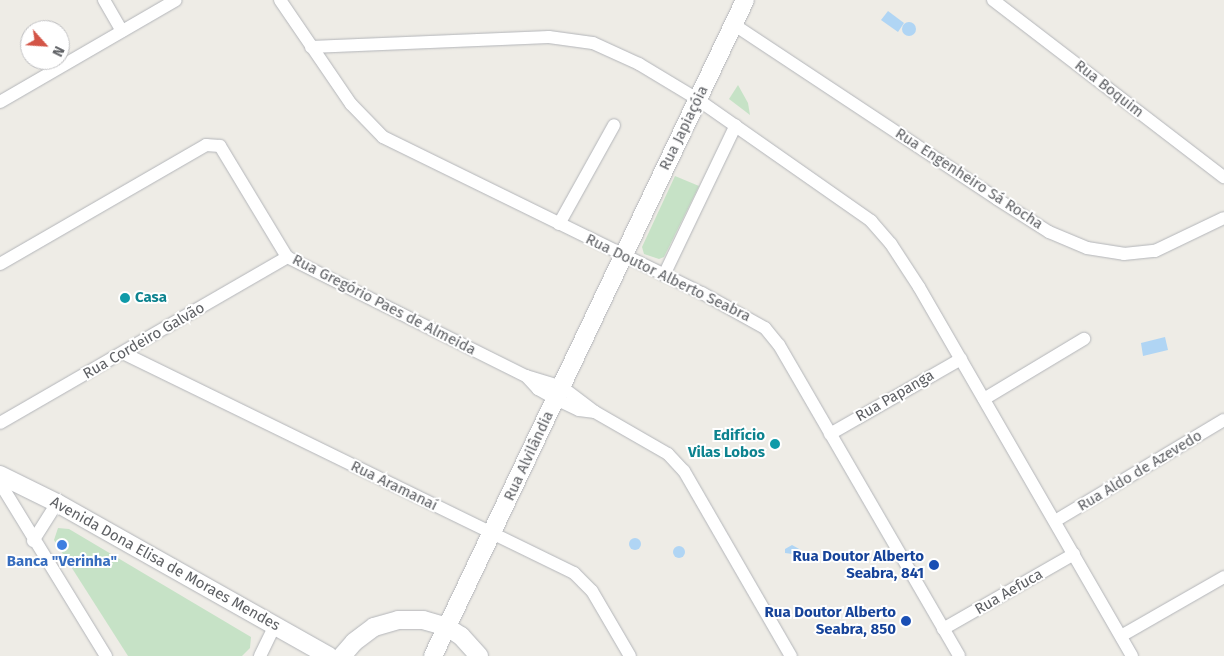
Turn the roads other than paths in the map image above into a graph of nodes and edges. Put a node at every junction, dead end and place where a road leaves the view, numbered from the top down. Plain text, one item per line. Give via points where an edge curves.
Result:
1 (104, 0) edge
2 (176, 0) edge
3 (280, 0) edge
4 (745, 0) edge
5 (993, 0) edge
6 (733, 24) junction
7 (122, 31) junction
8 (311, 47) junction
9 (697, 99) junction
10 (0, 102) edge
11 (614, 125) dead end
12 (736, 125) junction
13 (1224, 177) edge
14 (1224, 218) edge
15 (559, 224) junction
16 (623, 256) junction
17 (287, 257) junction
18 (0, 264) edge
19 (664, 275) junction
20 (1084, 339) dead end
21 (123, 353) junction
22 (961, 359) junction
23 (559, 393) junction
24 (984, 399) junction
25 (1224, 420) edge
26 (0, 423) edge
27 (830, 434) junction
28 (0, 475) edge
29 (0, 483) edge
30 (57, 503) junction
31 (1055, 521) junction
32 (492, 534) junction
33 (32, 541) junction
34 (1074, 554) junction
35 (1224, 577) edge
36 (275, 625) junction
37 (447, 627) junction
38 (943, 629) junction
39 (1121, 636) junction
40 (106, 656) edge
41 (260, 656) edge
42 (329, 656) edge
43 (342, 656) edge
44 (433, 656) edge
45 (479, 656) edge
46 (630, 656) edge
47 (791, 656) edge
48 (958, 656) edge
49 (1132, 656) edge

1 - 7 street
2 - 7 street
3 - 8 street, Rua Doutor Alberto Seabra
4 - 6 street, Rua Japiaçóia
5 - 13 street, Rua Boquim
6 - 9 street, Rua Japiaçóia
6 - 14 street, Rua Engenheiro Sá Rocha via 1049,232 1087,248 1124,254 1155,251
7 - 10 street
8 - 9 street via 570,39 612,50
8 - 15 street, Rua Doutor Alberto Seabra via 351,104 383,136
9 - 12 street
9 - 16 street, Rua Japiaçóia
11 - 15 street
12 - 19 street
12 - 22 street via 871,221 900,255
15 - 16 street, Rua Doutor Alberto Seabra
16 - 19 street, Rua Doutor Alberto Seabra
16 - 23 street, Rua Alvilândia
17 - 18 street, Rua Gregório Paes de Almeida via 226,152 212,144
17 - 21 street, Rua Cordeiro Galvão
17 - 23 street, Rua Gregório Paes de Almeida
19 - 27 street, Rua Doutor Alberto Seabra via 765,328 779,345
20 - 24 street
21 - 26 street, Rua Cordeiro Galvão
21 - 32 street, Rua Aramanaí
22 - 24 street
22 - 27 street, Rua Papanga
23 - 32 street, Rua Alvilândia
23 - 47 street, Rua Gregório Paes de Almeida via 651,443 684,471
24 - 31 street
25 - 31 street, Rua Aldo de Azevedo
27 - 38 street, Rua Doutor Alberto Seabra
28 - 30 street, Avenida Dona Elisa de Moraes Mendes
29 - 33 street
30 - 33 street
30 - 36 street, Avenida Dona Elisa de Moraes Mendes
31 - 34 street
32 - 37 street, Rua Alvilândia
32 - 46 street, Rua Aramanaí via 584,581
33 - 40 street
34 - 38 street, Rua Aefuca
34 - 39 street
35 - 39 street
36 - 41 street
36 - 42 street, Avenida Dona Elisa de Moraes Mendes
37 - 43 street via 423,620 398,620 374,628 354,642
37 - 44 street, Rua Alvilândia
37 - 45 street via 461,636
38 - 48 street, Rua Doutor Alberto Seabra
39 - 49 street

